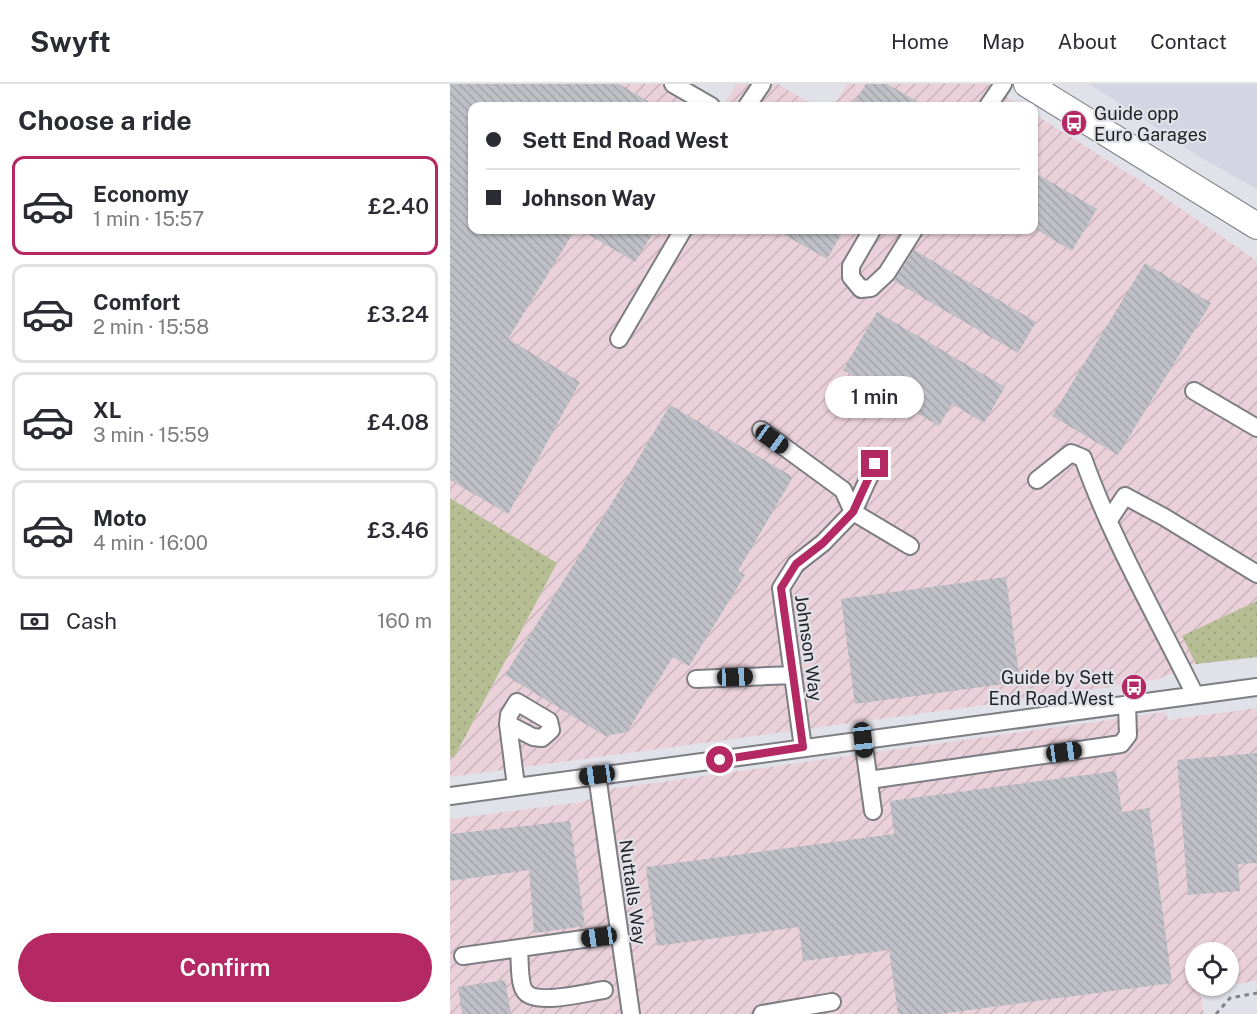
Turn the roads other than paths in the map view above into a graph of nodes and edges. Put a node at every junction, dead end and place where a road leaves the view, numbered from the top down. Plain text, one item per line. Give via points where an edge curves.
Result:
1 (673, 84) edge
2 (762, 84) edge
3 (1003, 84) edge
4 (1027, 84) edge
5 (704, 102) edge
6 (750, 102) edge
7 (991, 102) edge
8 (1257, 226) edge
9 (681, 234) edge
10 (870, 234) edge
11 (911, 234) edge
12 (620, 339) dead end
13 (1194, 391) dead end
14 (1257, 429) edge
15 (761, 430) dead end
16 (875, 464) dead end
17 (1037, 480) dead end
18 (853, 512) junction
19 (1109, 520) junction
20 (910, 546) dead end
21 (1257, 574) edge
22 (793, 675) junction
23 (696, 679) dead end
24 (1257, 687) edge
25 (1195, 695) junction
26 (1127, 704) junction
27 (507, 724) dead end
28 (863, 740) junction
29 (803, 747) junction
30 (597, 775) junction
31 (869, 780) junction
32 (516, 786) junction
33 (450, 796) edge
34 (873, 811) dead end
35 (620, 934) junction
36 (519, 948) junction
37 (463, 956) dead end
38 (604, 990) dead end
39 (832, 1002) dead end
40 (631, 1014) edge
41 (762, 1014) edge

1 - 5 street
2 - 6 street
3 - 7 street
4 - 8 highway
9 - 12 street
10 - 11 street via 851,266 851,277 861,289 871,288 886,273
13 - 14 street
15 - 18 street via 843,490
16 - 18 street, Johnson Way
17 - 19 street via 1071,453 1083,458
18 - 20 street
18 - 22 street, Johnson Way via 796,564 781,588
19 - 21 street via 1125,496
19 - 25 street
22 - 23 street
22 - 29 street, Johnson Way
24 - 25 street
25 - 26 street
26 - 28 street
26 - 31 street via 1128,735 1121,744
27 - 32 street
28 - 29 street
28 - 31 street
29 - 30 street
30 - 32 street
30 - 35 street, Nuttalls Way
31 - 34 street
32 - 33 street
35 - 36 street
35 - 40 street, Nuttalls Way
36 - 37 street
36 - 38 street via 523,989 530,997
39 - 41 street

